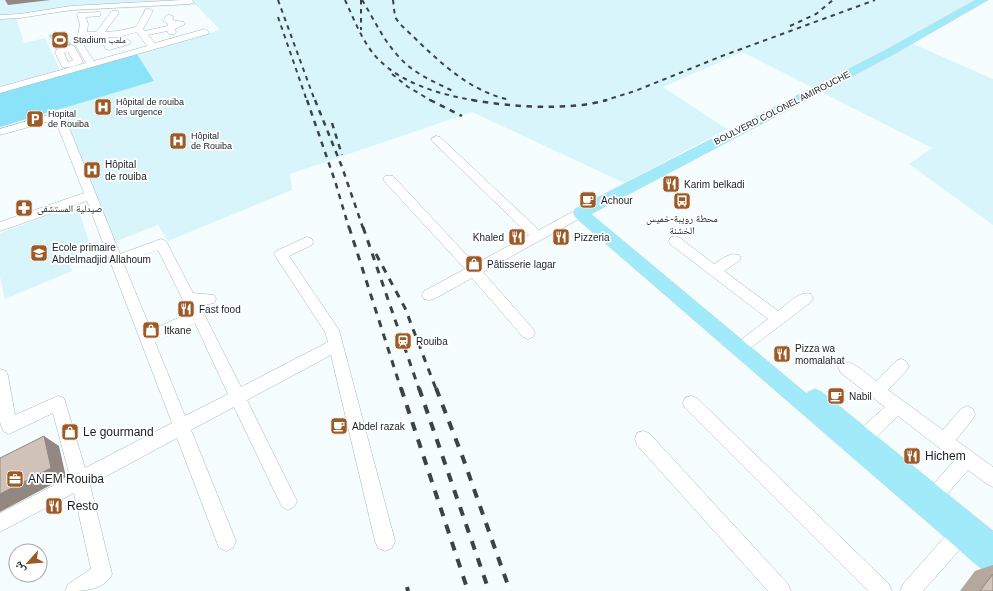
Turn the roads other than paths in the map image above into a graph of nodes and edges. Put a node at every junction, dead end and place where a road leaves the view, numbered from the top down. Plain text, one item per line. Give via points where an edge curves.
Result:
1 (983, 0) edge
2 (149, 11) junction
3 (115, 13) junction
4 (0, 17) edge
5 (119, 22) dead end
6 (108, 23) junction
7 (171, 25) dead end
8 (141, 31) junction
9 (206, 32) dead end
10 (82, 35) junction
11 (102, 37) junction
12 (126, 42) dead end
13 (153, 47) junction
14 (84, 49) junction
15 (62, 58) dead end
16 (91, 64) junction
17 (0, 90) edge
18 (58, 118) junction
19 (0, 132) edge
20 (0, 139) edge
21 (436, 139) dead end
22 (389, 179) dead end
23 (91, 195) junction
24 (584, 211) junction
25 (0, 227) edge
26 (538, 236) junction
27 (675, 241) dead end
28 (307, 242) dead end
29 (734, 258) dead end
30 (116, 260) junction
31 (714, 270) junction
32 (474, 271) junction
33 (429, 296) dead end
34 (189, 298) junction
35 (209, 298) dead end
36 (806, 298) dead end
37 (198, 315) junction
38 (778, 319) junction
39 (528, 333) dead end
40 (147, 339) junction
41 (748, 342) junction
42 (334, 346) junction
43 (901, 366) dead end
44 (846, 368) dead end
45 (0, 376) edge
46 (877, 392) junction
47 (238, 397) junction
48 (691, 403) dead end
49 (897, 406) junction
50 (967, 414) dead end
51 (181, 426) junction
52 (863, 438) junction
53 (642, 439) dead end
54 (944, 441) junction
55 (967, 458) junction
56 (993, 478) edge
57 (80, 481) junction
58 (934, 496) junction
59 (288, 501) dead end
60 (0, 523) edge
61 (964, 530) junction
62 (226, 540) dead end
63 (385, 541) dead end
64 (993, 546) edge
65 (993, 564) edge
66 (75, 591) edge
67 (781, 591) edge
68 (882, 591) edge
69 (910, 591) edge

1 - 24 main road, BOULVERD COLONEL AMIROUCHE via 890,52
2 - 3 street
2 - 4 street via 190,5 71,8
2 - 8 street
3 - 6 street
3 - 10 street via 81,15 84,24
5 - 6 street
6 - 11 street
7 - 8 street
8 - 11 street
8 - 13 street
9 - 13 street
10 - 11 street
10 - 14 street via 80,46
11 - 12 street via 109,47
11 - 14 street
13 - 16 street
14 - 15 street via 78,62 66,65
14 - 16 street
16 - 17 street
18 - 19 street
18 - 20 street
18 - 23 street
21 - 26 street
22 - 32 street
23 - 25 street
23 - 30 street
24 - 26 street
24 - 41 main road
24 - 61 main road
26 - 32 street
27 - 31 street
28 - 42 street via 280,254 332,330
29 - 31 street
30 - 34 street via 161,244
30 - 40 street
31 - 38 street
32 - 33 street
32 - 39 street
34 - 35 street
34 - 37 street
36 - 38 street
37 - 40 street
37 - 47 street
38 - 41 street
40 - 51 street
41 - 52 main road
42 - 47 street
42 - 63 street
43 - 46 street
44 - 46 street
45 - 57 street via 9,426 58,403
46 - 49 street
47 - 51 street
47 - 59 street
48 - 68 street
49 - 52 street
49 - 54 street
50 - 54 street
51 - 57 street
51 - 62 street
52 - 58 main road
53 - 67 street
54 - 55 street
55 - 56 street
55 - 58 street
57 - 60 street
57 - 66 street via 102,574
58 - 61 main road
61 - 64 main road
61 - 65 main road
61 - 69 street

